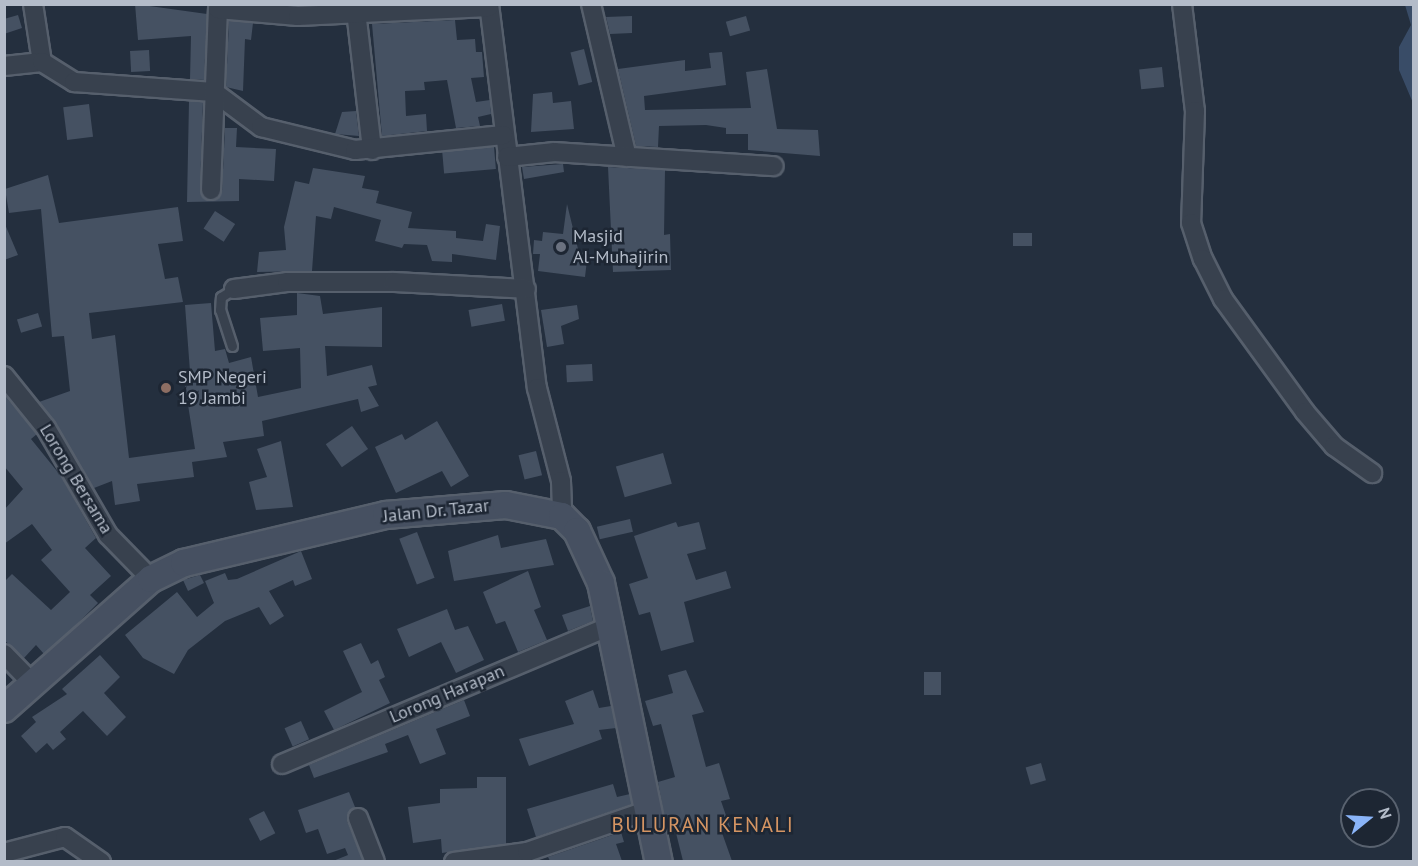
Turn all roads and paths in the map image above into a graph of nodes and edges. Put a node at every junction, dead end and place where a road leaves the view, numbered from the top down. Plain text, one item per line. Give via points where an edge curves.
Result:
1 (33, 4) edge
2 (591, 4) edge
3 (1182, 4) edge
4 (489, 6) edge
5 (356, 11) junction
6 (42, 62) junction
7 (4, 66) edge
8 (214, 92) junction
9 (503, 135) junction
10 (372, 150) junction
11 (507, 157) junction
12 (627, 157) junction
13 (774, 166) dead end
14 (212, 190) dead end
15 (234, 289) joint
16 (526, 289) junction
17 (232, 346) dead end
18 (4, 376) edge
19 (1372, 473) dead end
20 (562, 516) junction
21 (151, 579) junction
22 (612, 625) junction
23 (4, 654) edge
24 (34, 685) junction
25 (4, 709) edge
26 (282, 764) dead end
27 (649, 810) junction
28 (358, 818) dead end
29 (4, 853) edge
30 (101, 861) edge
31 (375, 861) edge
32 (454, 861) edge
33 (659, 861) edge

1 - 6 street
2 - 12 street
3 - 19 street via 1195,111 1190,214 1203,259 1222,299 1305,412 1346,457
4 - 5 street
4 - 9 street
5 - 8 street via 298,16 218,9
5 - 10 street
6 - 7 street
6 - 8 street via 74,82
8 - 10 street via 261,127
8 - 14 street
9 - 10 street
9 - 11 street
11 - 12 street via 555,152
11 - 16 street
12 - 13 street
15 - 16 street via 287,282 394,282
15 - 17 lane via 221,297 220,310
16 - 20 street via 537,388 564,493
18 - 21 street, Lorong Bersama via 46,428 108,536
20 - 21 street, Jalan Dr. Tazar via 506,505 386,515 184,563
20 - 22 street via 590,557
21 - 24 street, Jalan Dr. Tazar
22 - 26 street, Lorong Harapan
22 - 27 street
23 - 24 street
24 - 25 street, Jalan Dr. Tazar
27 - 32 street via 526,852
27 - 33 street
28 - 31 street
29 - 30 street via 65,837

